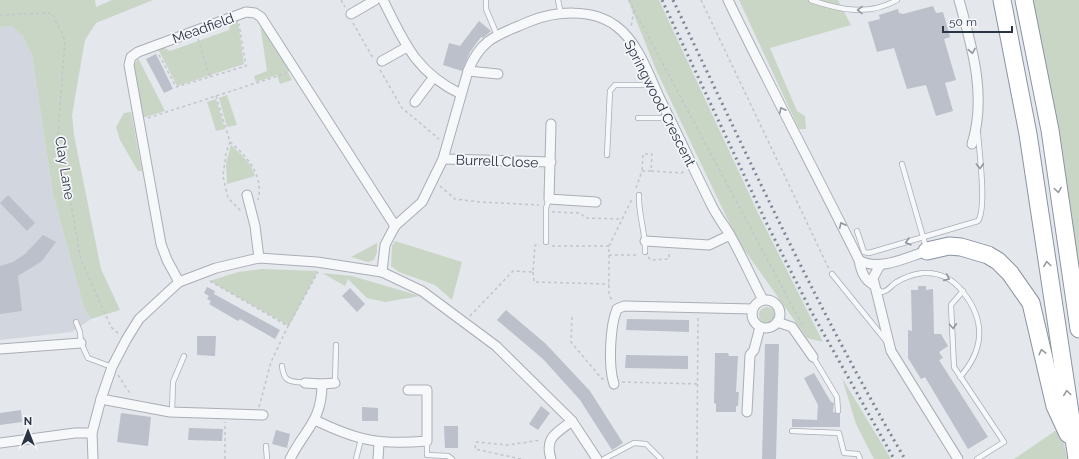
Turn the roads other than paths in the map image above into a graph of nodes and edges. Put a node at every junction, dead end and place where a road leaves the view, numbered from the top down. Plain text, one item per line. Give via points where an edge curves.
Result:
1 (375, 0) edge
2 (383, 0) edge
3 (486, 0) edge
4 (558, 0) edge
5 (728, 0) edge
6 (811, 0) edge
7 (897, 0) edge
8 (959, 0) edge
9 (989, 0) edge
10 (1002, 0) edge
11 (1024, 0) edge
12 (1034, 0) edge
13 (561, 14) junction
14 (350, 16) road end
15 (498, 35) junction
16 (407, 46) junction
17 (382, 61) dead end
18 (468, 71) junction
19 (498, 74) dead end
20 (433, 78) junction
21 (654, 86) junction
22 (461, 94) junction
23 (415, 102) dead end
24 (638, 118) dead end
25 (669, 118) junction
26 (551, 124) dead end
27 (978, 127) junction
28 (972, 144) dead end
29 (607, 155) dead end
30 (443, 159) junction
31 (551, 162) junction
32 (902, 164) dead end
33 (1055, 166) junction
34 (1034, 169) junction
35 (247, 195) dead end
36 (639, 195) dead end
37 (548, 202) junction
38 (596, 202) dead end
39 (395, 226) junction
40 (857, 231) dead end
41 (730, 235) junction
42 (646, 242) junction
43 (546, 244) road end
44 (925, 245) junction
45 (645, 252) dead end
46 (259, 258) junction
47 (859, 260) junction
48 (880, 265) junction
49 (382, 272) junction
50 (832, 274) road end
51 (179, 282) junction
52 (874, 285) junction
53 (963, 291) junction
54 (763, 300) junction
55 (753, 309) junction
56 (76, 322) dead end
57 (777, 322) junction
58 (760, 327) junction
59 (1079, 329) edge
60 (81, 343) junction
61 (888, 343) junction
62 (336, 345) dead end
63 (0, 349) edge
64 (184, 356) dead end
65 (813, 356) joint
66 (282, 366) dead end
67 (112, 369) junction
68 (960, 377) junction
69 (613, 380) road end
70 (305, 383) joint
71 (335, 383) joint
72 (322, 384) junction
73 (408, 390) dead end
74 (100, 399) junction
75 (838, 411) dead end
76 (172, 412) junction
77 (747, 412) dead end
78 (261, 415) road end
79 (315, 420) junction
80 (572, 421) junction
81 (792, 431) dead end
82 (92, 433) junction
83 (361, 439) junction
84 (427, 441) junction
85 (0, 443) edge
86 (379, 443) junction
87 (266, 446) dead end
88 (1077, 457) edge
89 (93, 459) edge
90 (267, 459) edge
91 (290, 459) edge
92 (356, 459) edge
93 (378, 459) edge
94 (452, 459) edge
95 (551, 459) edge
96 (598, 459) edge
97 (604, 459) edge
98 (661, 459) edge
99 (860, 459) edge
100 (958, 459) edge
101 (978, 459) edge

1 - 14 street
2 - 16 street
3 - 15 lane via 486,9
4 - 13 lane
47 -> 5 street via 823,186 788,124
7 -> 6 lane via 874,9 860,11 836,8
8 -> 27 street via 969,36 978,88
9 - 34 highway
10 - 34 highway
11 - 33 highway
12 - 33 highway via 1047,86
13 - 15 street, Springwood Crescent via 531,21
13 - 21 street, Springwood Crescent via 578,14 604,20 616,26 636,48
15 - 18 street, Springwood Crescent via 484,43 473,58
16 - 17 street
16 - 20 street
18 - 19 street
18 - 22 street, Springwood Crescent
20 - 22 street
20 - 23 street
21 - 25 street, Springwood Crescent
21 - 29 lane via 611,87
22 - 30 street, Springwood Crescent
24 - 25 lane
25 - 41 street, Springwood Crescent via 712,207
26 - 31 street, Burrell Close
27 - 28 street
27 -> 44 lane via 982,216 978,221
30 - 31 street, Burrell Close
30 - 39 street, Springwood Crescent via 422,202
31 - 37 street, Burrell Close
32 - 44 lane
33 -> 59 highway
88 -> 34 highway
35 - 46 street
36 - 42 lane via 638,205
37 - 38 street
37 - 43 lane
39 - 49 street, Springwood Crescent via 385,245
39 - 51 street, Meadfield via 261,17 246,12 138,52 131,57 129,65 161,244
44 -> 40 lane via 865,253
41 - 42 street via 709,245
41 - 54 street, Springwood Crescent
42 - 45 lane
44 - 48 street
88 -> 44 highway via 1055,406 1031,303 1010,273 988,255 961,247
46 - 49 street via 323,263
46 - 51 street via 204,272
47 - 48 street via 868,265
47 - 52 street via 866,281
48 - 52 street via 873,278
49 - 80 street via 422,291 496,346
50 - 61 lane
51 - 67 street via 140,319
52 -> 53 lane via 878,290 886,291 906,278 924,273 950,279
52 - 61 street
53 -> 68 lane via 951,305 954,362
53 - 68 lane via 978,316 980,335 975,357
54 - 55 street
54 - 57 street via 776,304 780,313
55 - 58 street via 754,321
55 - 69 street via 624,306 617,309 613,324 610,362
56 - 60 lane
57 - 58 street via 770,327
57 - 65 street via 792,327
58 - 77 street via 754,350 750,355
60 - 63 street
60 - 67 lane via 88,358
61 - 100 street
62 - 71 lane
64 - 76 lane via 173,382
65 - 75 lane via 837,397
66 - 70 lane via 283,375 288,380
67 - 74 street
68 - 101 lane via 1004,442
70 - 72 street
71 - 72 street
72 - 79 street via 322,398
73 - 84 street via 427,390
74 - 76 street
74 - 82 street
76 - 78 street
79 - 83 street
79 - 91 street
80 - 95 street via 550,438 548,450
80 - 96 street
81 - 99 lane via 839,434 844,453 858,454
82 - 85 street
82 - 89 street
83 - 86 street
83 - 92 lane
84 - 86 street
84 - 94 lane via 427,455 448,456
86 - 93 street
87 - 90 lane
97 - 98 lane via 634,443 646,444

